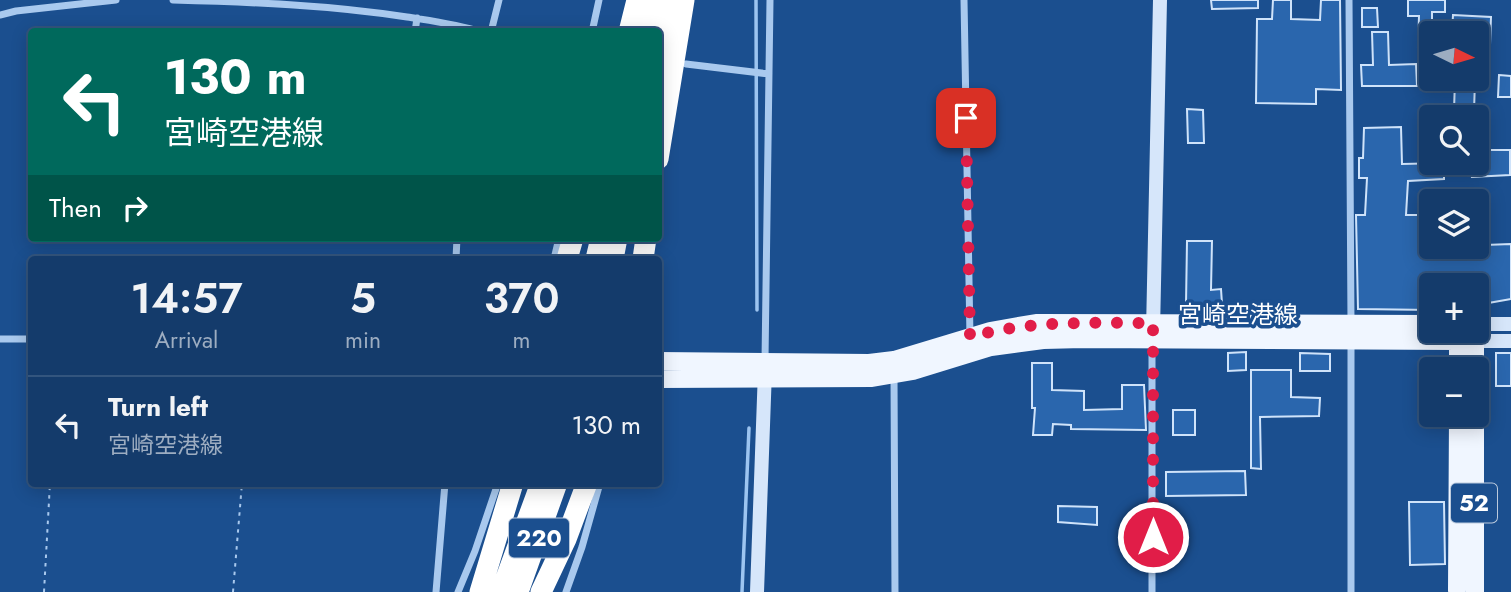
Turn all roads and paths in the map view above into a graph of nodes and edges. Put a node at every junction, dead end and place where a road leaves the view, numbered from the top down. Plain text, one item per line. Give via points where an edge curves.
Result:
1 (116, 0) edge
2 (173, 0) edge
3 (499, 0) edge
4 (599, 0) edge
5 (637, 0) edge
6 (653, 0) edge
7 (669, 0) edge
8 (684, 0) edge
9 (770, 0) edge
10 (964, 0) edge
11 (1160, 0) edge
12 (1349, 0) edge
13 (0, 15) edge
14 (417, 18) junction
15 (416, 28) edge
16 (468, 28) edge
17 (492, 28) edge
18 (593, 28) edge
19 (630, 28) edge
20 (647, 28) edge
21 (662, 32) edge
22 (686, 64) dead end
23 (769, 74) junction
24 (662, 135) edge
25 (1511, 324) edge
26 (1419, 325) edge
27 (1489, 329) edge
28 (1153, 331) junction
29 (1351, 331) junction
30 (1419, 333) edge
31 (970, 337) junction
32 (1489, 337) edge
33 (0, 339) edge
34 (28, 339) edge
35 (1511, 341) edge
36 (765, 360) junction
37 (662, 361) edge
38 (894, 367) junction
39 (662, 379) edge
40 (764, 379) junction
41 (1459, 427) edge
42 (1474, 427) edge
43 (50, 487) edge
44 (242, 487) edge
45 (445, 487) edge
46 (497, 487) edge
47 (513, 487) edge
48 (539, 487) edge
49 (556, 487) edge
50 (586, 487) edge
51 (599, 487) edge
52 (1466, 591) edge
53 (44, 592) edge
54 (233, 592) edge
55 (436, 592) edge
56 (458, 592) edge
57 (500, 592) edge
58 (541, 592) edge
59 (566, 592) edge
60 (757, 592) edge
61 (895, 592) edge
62 (1152, 592) edge
63 (1351, 592) edge

1 - 13 street
2 - 14 street via 344,8
3 - 17 street
4 - 18 street
5 - 19 highway
6 - 20 highway
7 - 21 highway
8 - 24 highway
9 - 23 street
10 - 31 street
11 - 28 street
12 - 29 street
14 - 15 street
14 - 16 street
22 - 23 street
23 - 36 street
25 - 27 street
26 - 29 main road, 宮崎空港線
28 - 29 main road, 宮崎空港線
28 - 31 main road, 宮崎空港線 via 1037,323
28 - 38 main road, 宮崎空港線 via 1010,344
28 - 62 street
29 - 30 main road, 宮崎空港線
29 - 63 street
31 - 38 main road, 宮崎空港線
32 - 35 street
33 - 34 street
36 - 37 main road, 宮崎空港線
36 - 38 main road, 宮崎空港線
36 - 40 street
38 - 40 main road, 宮崎空港線 via 850,380
38 - 61 street
39 - 40 main road, 宮崎空港線
40 - 60 street
41 - 52 main road, 52
42 - 52 main road, 52
43 - 53 path
44 - 54 path
45 - 55 street
46 - 56 street
47 - 57 highway
48 - 57 highway, 220
49 - 57 highway, 220
50 - 58 highway
51 - 59 street

